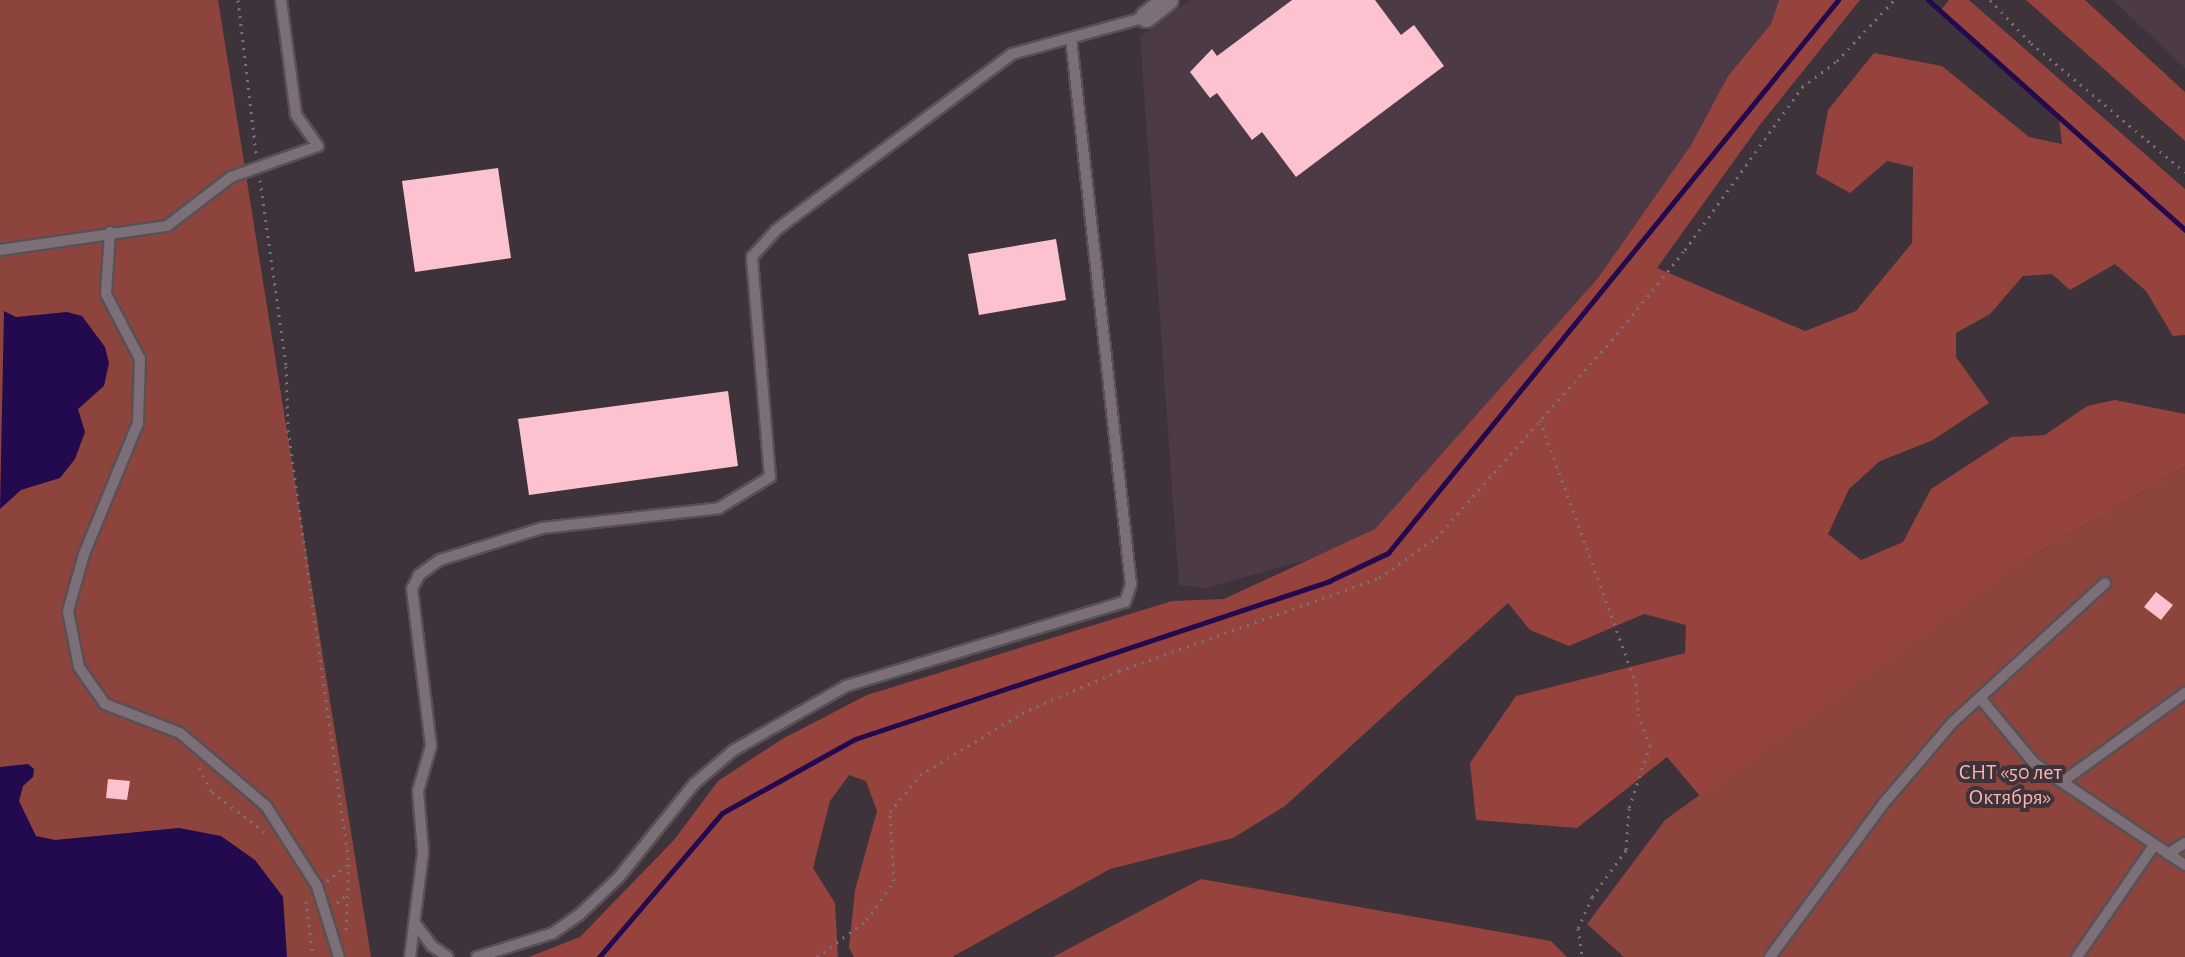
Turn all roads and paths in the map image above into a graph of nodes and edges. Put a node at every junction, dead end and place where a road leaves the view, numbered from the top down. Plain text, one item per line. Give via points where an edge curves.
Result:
1 (238, 0) edge
2 (281, 0) edge
3 (1168, 0) edge
4 (1894, 0) edge
5 (1990, 0) edge
6 (1146, 17) joint
7 (1071, 38) junction
8 (257, 166) junction
9 (2185, 172) edge
10 (110, 232) junction
11 (0, 250) edge
12 (1539, 418) junction
13 (2105, 583) dead end
14 (2185, 693) edge
15 (1981, 699) junction
16 (180, 733) junction
17 (2062, 782) junction
18 (2185, 843) edge
19 (2153, 847) junction
20 (293, 848) junction
21 (2168, 854) junction
22 (349, 864) junction
23 (2185, 865) edge
24 (317, 886) junction
25 (305, 894) dead end
26 (417, 926) junction
27 (338, 952) edge
28 (314, 957) edge
29 (410, 957) edge
30 (448, 957) edge
31 (477, 957) edge
32 (817, 957) edge
33 (1582, 957) edge
34 (1770, 957) edge
35 (2077, 957) edge

1 - 8 path
2 - 8 lane via 296,114 318,146
3 - 6 street
4 - 12 path via 1837,61 1802,87 1685,250
5 - 9 path via 2031,43
6 - 7 lane
7 - 26 lane via 1012,54 776,230 752,257 770,477 719,508 542,528 440,560 419,575 412,589 431,746 418,791 423,852
7 - 31 lane via 1131,585 1125,602 846,686 734,750 704,776 619,877 579,915 553,933
8 - 10 lane via 231,177 167,226
8 - 22 path
10 - 11 lane
10 - 16 lane via 106,294 140,359 138,423 84,554 68,611 79,667 105,704
12 - 32 path via 1436,538 1379,578 1036,707 920,775 890,812 894,881 867,920
12 - 33 path via 1636,684 1638,714 1650,745 1629,808 1626,850 1592,897 1578,928
13 - 15 lane
14 - 17 lane
15 - 17 lane via 2034,763
15 - 34 lane via 1953,722 1884,803
16 - 20 lane via 266,806
16 - 20 path via 212,792 248,816 281,849
17 - 19 lane
18 - 21 lane
19 - 21 lane
19 - 35 lane
20 - 24 lane
21 - 23 lane
22 - 24 path
22 - 27 path via 348,917
24 - 27 lane
25 - 28 path
26 - 29 lane
26 - 30 lane
27 - 28 path

